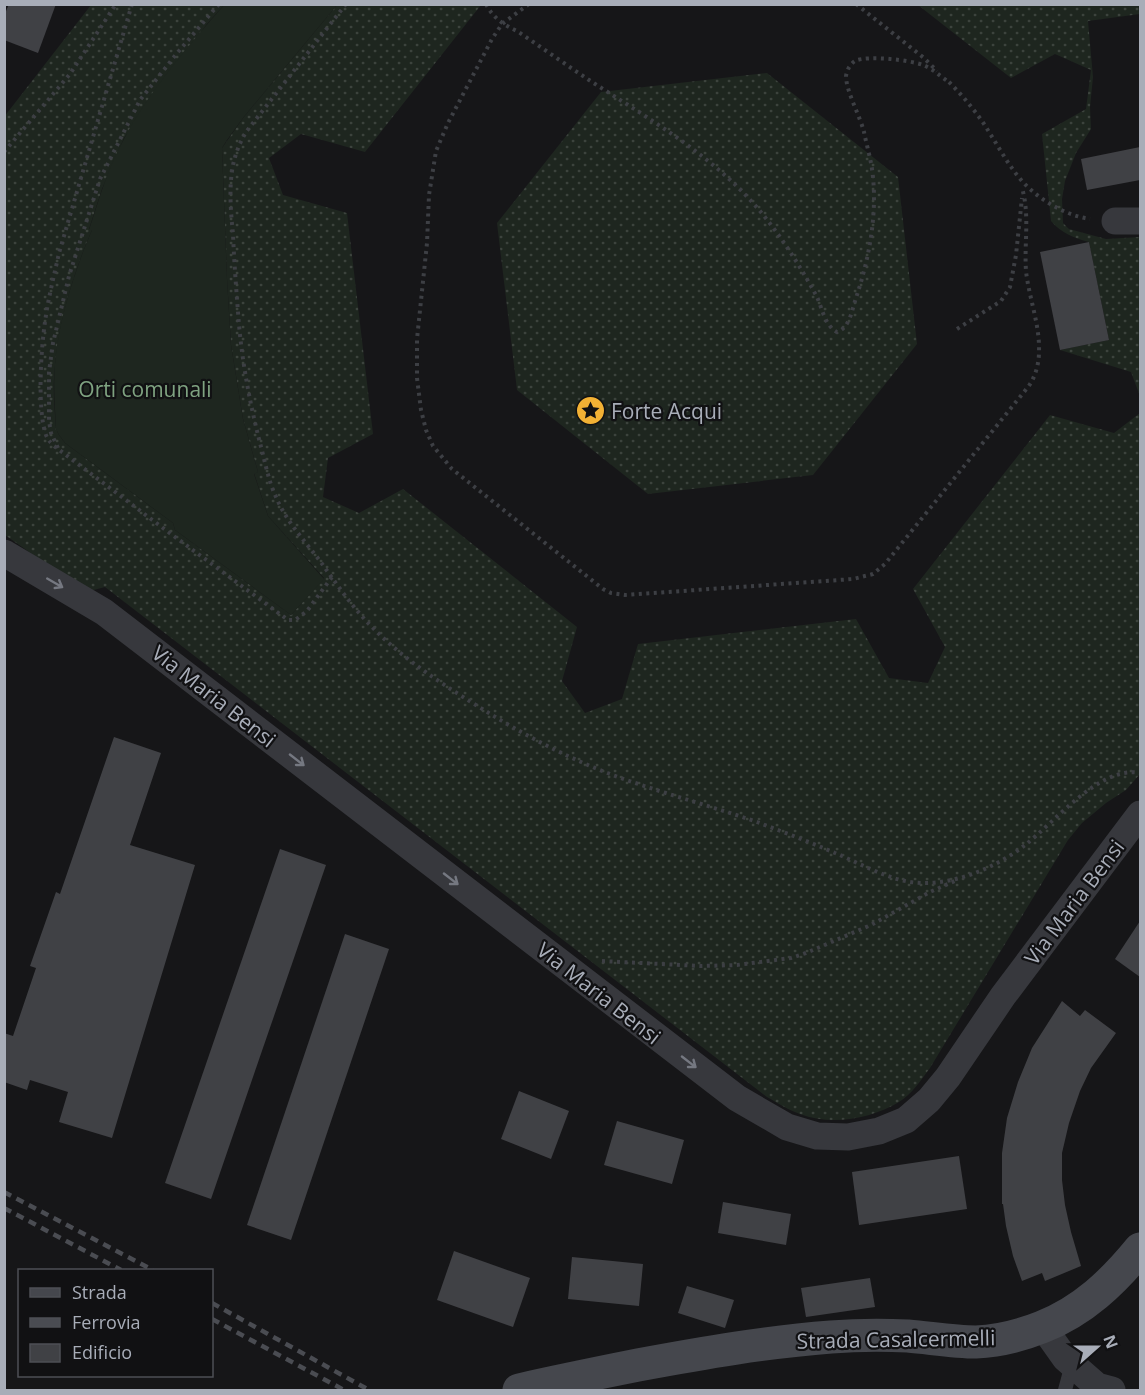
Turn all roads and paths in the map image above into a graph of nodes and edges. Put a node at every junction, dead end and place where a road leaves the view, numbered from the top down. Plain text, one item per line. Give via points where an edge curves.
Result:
1 (116, 4) edge
2 (132, 4) edge
3 (219, 4) edge
4 (346, 4) edge
5 (486, 4) edge
6 (529, 4) edge
7 (856, 4) edge
8 (502, 24) junction
9 (949, 82) junction
10 (4, 152) edge
11 (1017, 176) junction
12 (1022, 188) junction
13 (1128, 221) edge
14 (957, 329) dead end
15 (63, 452) junction
16 (4, 554) edge
17 (332, 577) junction
18 (1140, 773) edge
19 (1140, 814) edge
20 (969, 875) junction
21 (597, 961) dead end
22 (1140, 1249) edge
23 (1043, 1326) junction
24 (1072, 1364) junction
25 (519, 1390) edge
26 (1065, 1390) edge
27 (1112, 1390) edge

1 - 10 path via 70,74
2 - 15 path via 59,253 44,324 45,432 50,443
3 - 15 path via 140,100 100,179 69,276 49,372 49,421 54,440
4 - 17 path via 246,132 234,160 231,187 239,326 247,384 267,471 284,513
5 - 8 path
6 - 8 path
7 - 9 path
8 - 9 path via 671,134 731,180 785,245 828,324 837,332 847,325 857,294 869,248 873,211 871,163 848,86 848,70 861,59 897,60 922,65
8 - 12 path via 436,151 417,339 421,410 433,446 452,469 611,593 853,579 873,574 885,564 1033,379 1039,355 1026,271
9 - 11 path via 980,119
11 - 12 path
11 - 13 path via 1066,213
12 - 14 path via 1010,287 1001,301
15 - 17 path via 288,620 295,621 305,614
16 -> 19 street, Via Maria Bensi via 104,612 737,1098 787,1127 817,1136 848,1137 879,1131 906,1120 929,1100
17 - 20 path via 371,626 410,660 508,725 580,762 789,834 905,881 938,882
18 - 20 path via 1126,772 1093,787 1022,848
20 - 21 path via 871,926 791,958 701,966
22 - 23 main road, Strada Casalcermelli via 1090,1300
23 - 24 street
23 - 25 main road, Strada Casalcermelli via 976,1342 872,1335 760,1344
24 - 26 lane
24 - 27 street via 1097,1386

